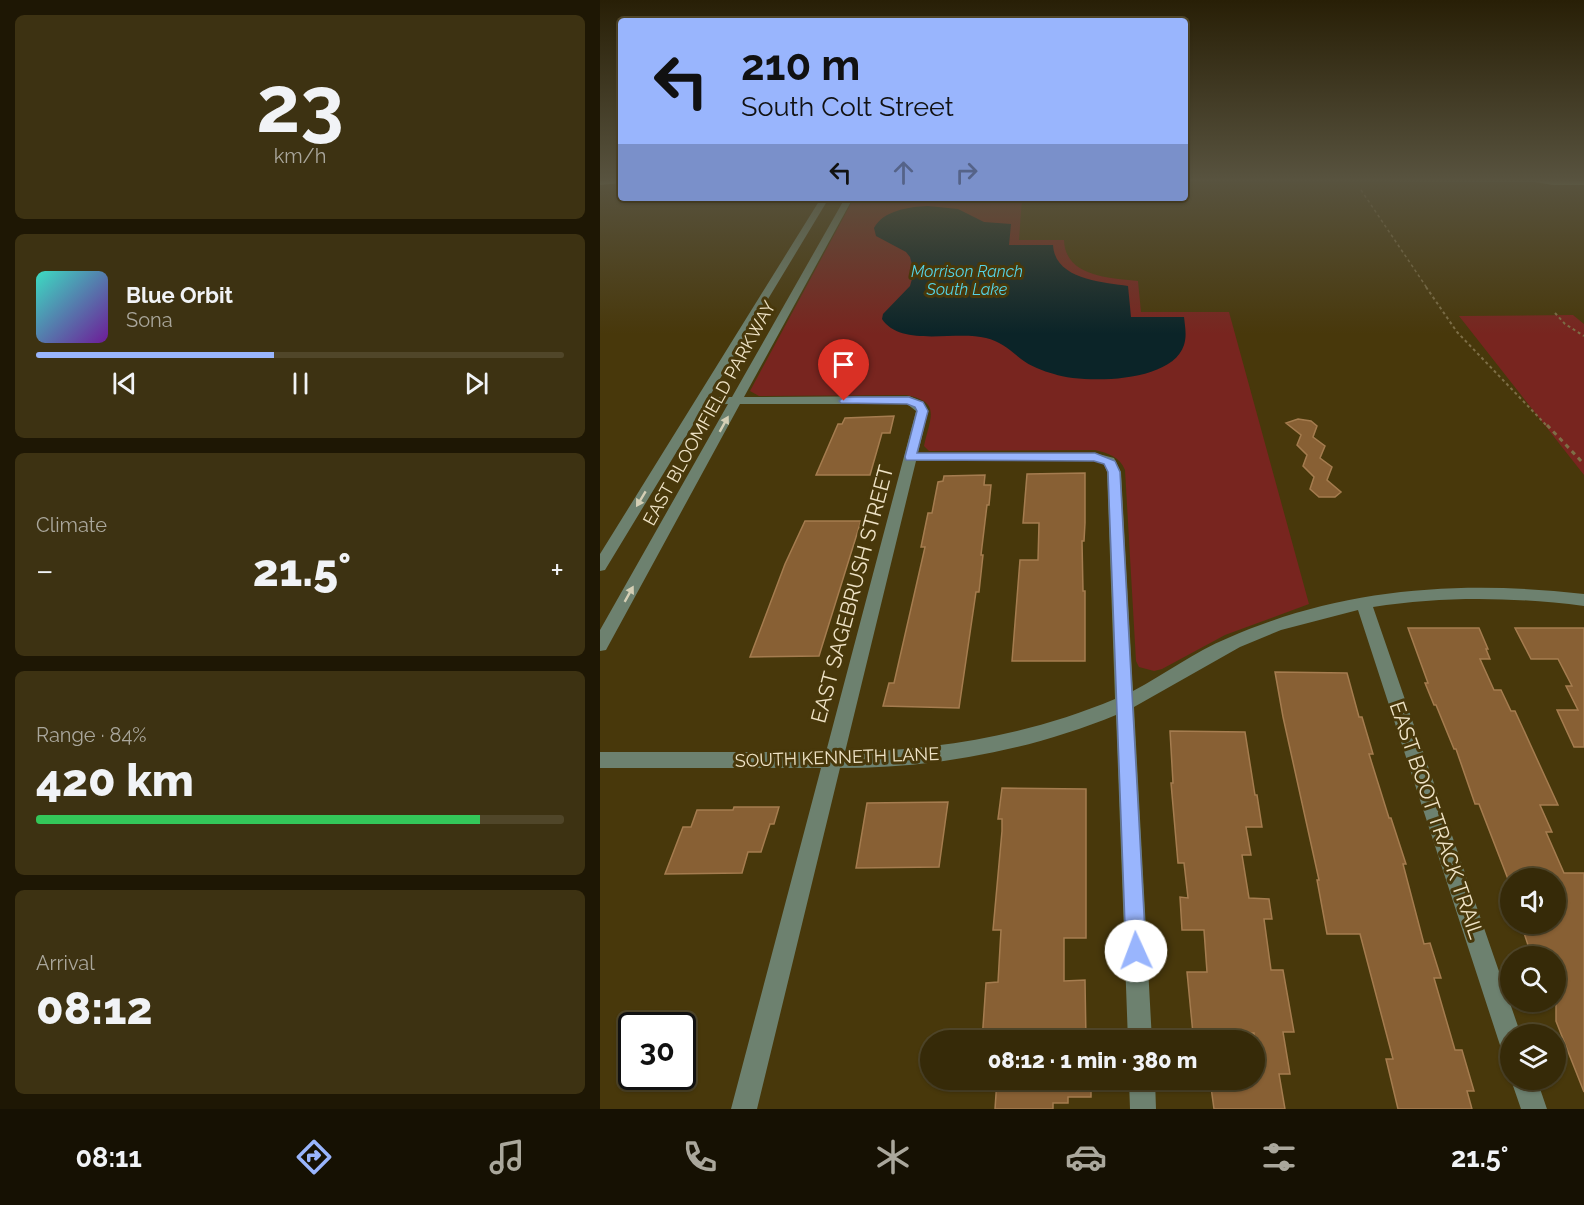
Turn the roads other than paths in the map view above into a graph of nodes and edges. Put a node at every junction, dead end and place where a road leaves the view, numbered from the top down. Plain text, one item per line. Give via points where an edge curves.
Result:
1 (805, 231) edge
2 (831, 231) edge
3 (737, 401) junction
4 (700, 402) junction
5 (910, 457) junction
6 (600, 566) edge
7 (1584, 600) edge
8 (1363, 602) junction
9 (600, 645) edge
10 (1125, 704) junction
11 (600, 760) edge
12 (832, 760) junction
13 (1505, 1024) edge
14 (1140, 1030) edge
15 (1142, 1090) edge
16 (1527, 1090) edge
17 (744, 1109) edge
18 (1143, 1109) edge
19 (1534, 1109) edge

1 - 4 street, EAST BLOOMFIELD PARKWAY
2 - 3 street, EAST BLOOMFIELD PARKWAY
3 - 4 street
3 - 5 street, EAST SAGEBRUSH STREET via 909,400 922,411
9 -> 3 street, EAST BLOOMFIELD PARKWAY
4 -> 6 street, EAST BLOOMFIELD PARKWAY
5 - 10 street via 1095,457 1109,461 1114,472
5 - 12 street, EAST SAGEBRUSH STREET
7 - 8 street, SOUTH KENNETH LANE via 1486,592 1435,593
8 - 10 street, SOUTH KENNETH LANE via 1273,626 1232,643
8 - 13 street, EAST BOOT TRACK TRAIL
10 - 12 street, SOUTH KENNETH LANE via 995,744 948,753
10 - 14 street
11 - 12 street, SOUTH KENNETH LANE
12 - 17 street, EAST SAGEBRUSH STREET
15 - 18 street
16 - 19 street

